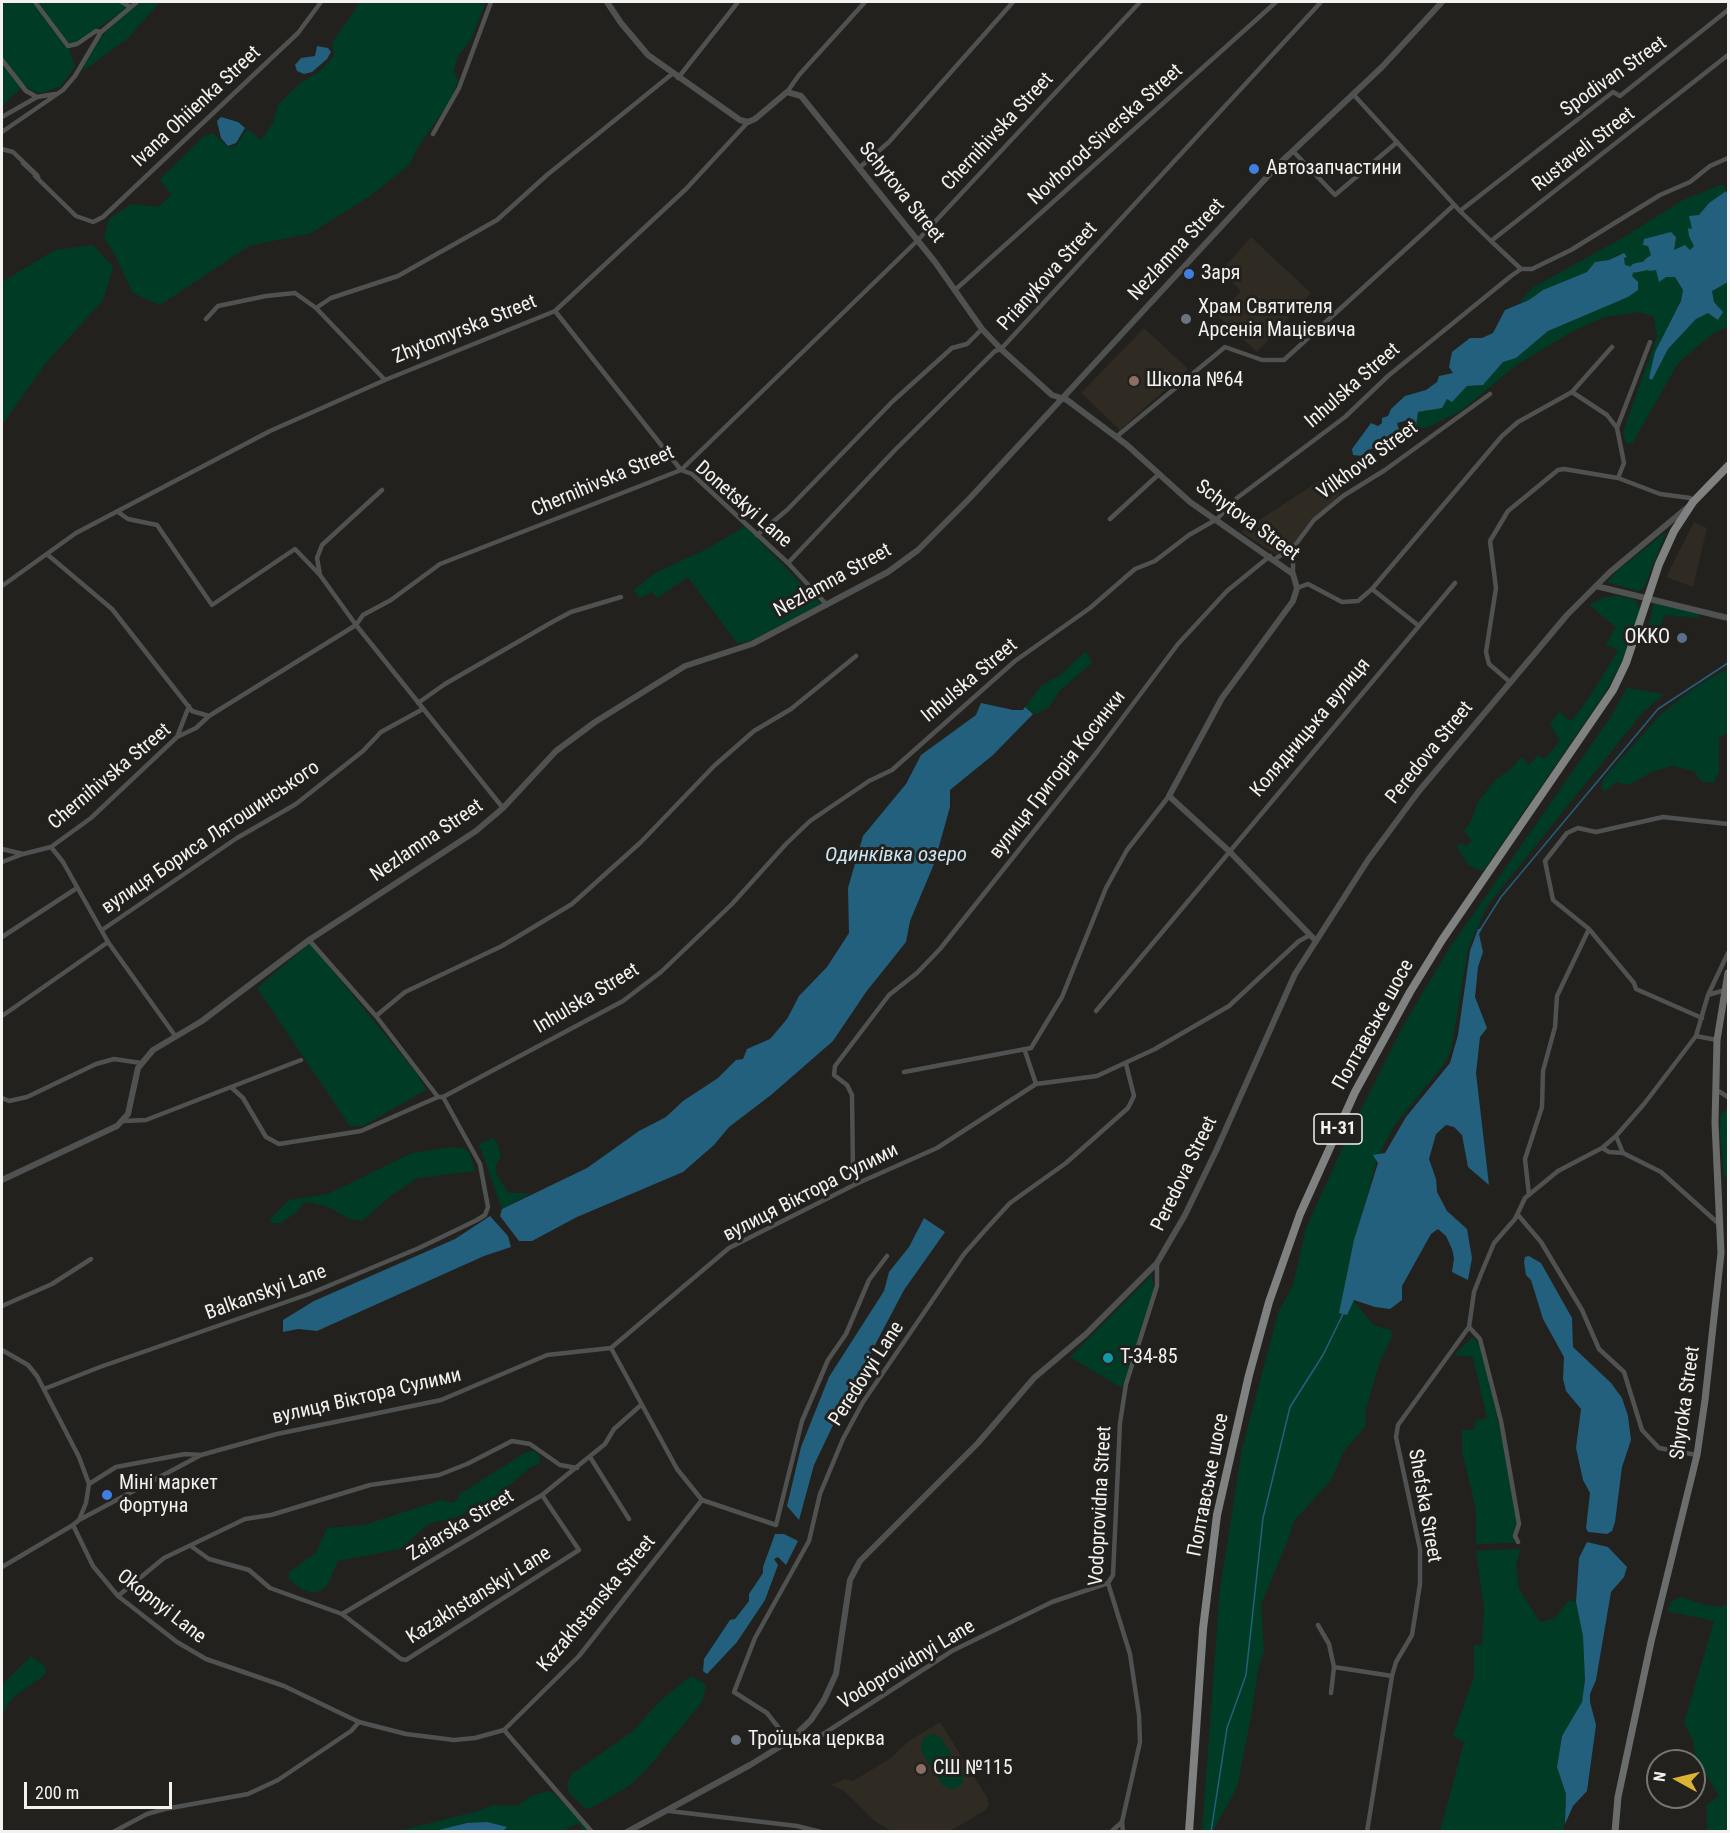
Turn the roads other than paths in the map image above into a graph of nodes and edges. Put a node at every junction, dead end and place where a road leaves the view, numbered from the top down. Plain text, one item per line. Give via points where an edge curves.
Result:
1 (35, 2) edge
2 (122, 2) edge
3 (137, 2) edge
4 (321, 2) edge
5 (491, 2) edge
6 (607, 2) edge
7 (738, 2) edge
8 (866, 2) edge
9 (1013, 2) edge
10 (1140, 2) edge
11 (1276, 2) edge
12 (1321, 2) edge
13 (1442, 2) edge
14 (130, 8) junction
15 (1728, 10) edge
16 (101, 33) junction
17 (1728, 55) edge
18 (2, 60) edge
19 (675, 76) junction
20 (787, 92) junction
21 (58, 94) junction
22 (1353, 94) junction
23 (37, 97) junction
24 (2, 117) edge
25 (748, 122) junction
26 (2, 132) edge
27 (433, 134) dead end
28 (1396, 143) junction
29 (2, 149) edge
30 (1293, 151) junction
31 (1728, 158) edge
32 (859, 168) junction
33 (1454, 205) junction
34 (1460, 211) junction
35 (83, 219) junction
36 (917, 240) junction
37 (1491, 241) junction
38 (1521, 269) junction
39 (956, 290) junction
40 (316, 308) junction
41 (555, 311) junction
42 (206, 319) dead end
43 (982, 329) junction
44 (1650, 342) dead end
45 (1612, 347) dead end
46 (1001, 350) junction
47 (385, 380) junction
48 (1572, 392) junction
49 (1490, 394) dead end
50 (1061, 398) junction
51 (1617, 428) junction
52 (1116, 437) junction
53 (1728, 466) edge
54 (681, 471) junction
55 (1159, 474) junction
56 (1618, 478) junction
57 (382, 490) dead end
58 (1693, 502) junction
59 (118, 512) junction
60 (1110, 519) dead end
61 (1217, 519) junction
62 (758, 535) junction
63 (1293, 548) junction
64 (48, 555) junction
65 (317, 558) junction
66 (1273, 558) junction
67 (307, 561) junction
68 (788, 563) junction
69 (1293, 574) junction
70 (320, 575) junction
71 (1455, 583) dead end
72 (1596, 585) junction
73 (2, 586) edge
74 (1297, 588) junction
75 (1372, 589) junction
76 (621, 597) dead end
77 (1648, 598) junction
78 (827, 605) junction
79 (1728, 618) edge
80 (356, 625) junction
81 (1419, 626) junction
82 (856, 656) dead end
83 (1510, 682) junction
84 (418, 703) junction
85 (189, 706) junction
86 (423, 709) junction
87 (209, 716) junction
88 (177, 736) junction
89 (1169, 796) junction
90 (503, 808) junction
91 (1728, 824) edge
92 (51, 847) junction
93 (2, 849) edge
94 (1229, 851) junction
95 (23, 854) junction
96 (2, 862) edge
97 (77, 888) junction
98 (1589, 929) junction
99 (102, 930) junction
100 (1310, 935) junction
101 (2, 937) edge
102 (309, 940) junction
103 (1316, 941) junction
104 (108, 942) junction
105 (1728, 953) edge
106 (1728, 973) edge
107 (1725, 990) junction
108 (1708, 995) junction
109 (1096, 1011) dead end
110 (2, 1016) edge
111 (376, 1016) junction
112 (1702, 1018) junction
113 (1696, 1036) junction
114 (176, 1038) junction
115 (1717, 1040) junction
116 (1025, 1051) junction
117 (302, 1060) dead end
118 (141, 1063) junction
119 (1126, 1064) junction
120 (904, 1072) dead end
121 (1036, 1084) junction
122 (231, 1087) junction
123 (1715, 1089) junction
124 (440, 1097) junction
125 (1728, 1097) edge
126 (2, 1098) edge
127 (123, 1121) junction
128 (1616, 1136) junction
129 (1602, 1148) junction
130 (1623, 1153) junction
131 (2, 1180) edge
132 (856, 1184) junction
133 (1529, 1195) junction
134 (1518, 1215) junction
135 (1721, 1226) junction
136 (887, 1256) dead end
137 (91, 1259) dead end
138 (1157, 1263) junction
139 (2, 1306) edge
140 (1469, 1327) junction
141 (611, 1348) junction
142 (2, 1350) edge
143 (44, 1389) junction
144 (641, 1405) junction
145 (201, 1455) junction
146 (1697, 1455) junction
147 (590, 1457) junction
148 (577, 1468) junction
149 (89, 1484) junction
150 (542, 1495) junction
151 (702, 1500) junction
152 (629, 1519) dead end
153 (79, 1520) junction
154 (72, 1526) junction
155 (1518, 1542) dead end
156 (191, 1546) junction
157 (2, 1567) edge
158 (1108, 1584) junction
159 (118, 1596) junction
160 (342, 1614) junction
161 (1318, 1625) dead end
162 (1334, 1667) junction
163 (1392, 1676) junction
164 (1331, 1693) dead end
165 (359, 1722) junction
166 (504, 1730) junction
167 (789, 1741) junction
168 (669, 1810) junction
169 (1122, 1822) junction
170 (113, 1832) edge
171 (592, 1832) edge
172 (627, 1832) edge
173 (820, 1832) edge
174 (1111, 1832) edge
175 (1123, 1832) edge
176 (1189, 1832) edge
177 (1366, 1832) edge
178 (1615, 1832) edge

1 - 16 street via 68,46 96,31
2 - 14 street
3 - 14 street
4 - 35 street, Ivana Ohiienka Street via 298,33 110,212 93,222
5 - 27 street via 459,88
6 - 19 street via 639,46
7 - 19 street
8 - 20 street, Zhytomyrska Street
9 - 32 street via 889,142
10 - 36 street, Chernihivska Street
11 - 39 street, Novhorod-Siverska Street
12 - 46 street, Prianykova Street
13 - 22 street, Nezlamna Street
14 - 16 street
15 - 34 street, Spodivan Street via 1628,90 1620,96 1613,92
16 - 21 street via 75,76
17 - 37 street, Rustaveli Street
18 - 23 street via 26,91
19 - 25 street
19 - 40 street via 547,175 497,220 398,276 331,298
20 - 25 street, Zhytomyrska Street
20 - 32 street, Schytova Street via 801,96
21 - 23 street
21 - 26 street
22 - 28 street
22 - 30 street, Nezlamna Street
23 - 24 street
25 - 41 street, Zhytomyrska Street via 686,189
28 - 30 street via 1335,195
28 - 33 street
29 - 35 street via 13,152
30 - 50 street, Nezlamna Street
31 - 38 street, Inhulska Street via 1571,250 1532,269
32 - 36 street, Schytova Street
33 - 34 street
33 - 52 street via 1284,360 1262,360 1226,347
34 - 37 street
35 - 35 street via 58,197 35,176 75,214
35 - 35 street via 44,182 23,163 29,169
36 - 39 street, Schytova Street
36 - 54 street, Chernihivska Street
37 - 38 street
38 - 61 street, Inhulska Street via 1388,376 1345,417 1237,498
39 - 43 street, Schytova Street
40 - 42 street via 295,293 218,306
40 - 47 street
41 - 47 street, Zhytomyrska Street
41 - 54 street, Donetskyi Lane
43 - 46 street, Schytova Street
43 - 62 street via 967,344 951,348 893,401
44 - 51 street
45 - 48 street
46 - 50 street, Schytova Street via 1052,395
46 - 68 street, Prianykova Street via 995,351 895,450
47 - 59 street, Zhytomyrska Street via 270,431
48 - 51 street via 1607,415
48 - 75 street via 1518,422 1502,436
49 - 63 street, Vilkhova Street via 1376,476 1343,495 1314,520
50 - 52 street, Schytova Street
50 - 78 street, Nezlamna Street via 918,550 888,572
51 - 56 street via 1624,463
52 - 55 street, Schytova Street
53 - 58 main road, Peredova Street / Н-31
54 - 62 street, Donetskyi Lane via 692,474
54 - 80 street, Chernihivska Street via 440,564 363,615
55 - 60 street
55 - 61 street, Schytova Street via 1190,502
56 - 58 street
56 - 83 street via 1558,470 1508,511 1496,527 1490,541 1496,588 1486,658
57 - 65 street via 322,544
58 - 72 street, Peredova Street
58 - 77 main road, Полтавське шосе / Н-31 via 1666,547
59 - 64 street, Zhytomyrska Street via 76,533
59 - 67 street via 128,519 157,525 212,605 295,549
61 - 66 street, Schytova Street
61 - 124 street, Inhulska Street via 1155,561 1135,569 1090,608 1015,661 892,770 810,821 732,904 633,994
62 - 68 street, Donetskyi Lane
63 - 66 street, вулиця Григорія Косинки
63 - 69 street
64 - 73 street, Zhytomyrska Street
64 - 85 street via 112,609
65 - 67 street
65 - 70 street
66 - 69 street, Schytova Street
66 - 132 street, вулиця Григорія Косинки via 1227,591 1178,644 940,950 883,1002 835,1066 834,1075 847,1084 852,1095
67 - 70 street
68 - 78 street, Donetskyi Lane
69 - 74 street, Schytova Street
70 - 80 street
71 - 81 street, Колядницька вулиця
72 - 77 street
72 - 83 street, Peredova Street
74 - 75 street via 1308,584 1350,604
74 - 89 street, Schytova Street via 1293,601 1222,698
75 - 81 street
76 - 84 street via 562,617
77 - 79 street
77 - 176 main road, Полтавське шосе / Н-31 via 1613,690 1442,940 1383,1039 1328,1151 1291,1239 1249,1375 1217,1515 1203,1629
78 - 90 street, Nezlamna Street via 752,644 685,666 646,688 555,751
80 - 84 street
80 - 87 street, Chernihivska Street
81 - 94 street, Колядницька вулиця
82 - 111 street via 791,709 754,731 572,904 502,946 405,992
83 - 103 street, Peredova Street via 1419,791
84 - 86 street
85 - 87 street via 196,714
85 - 88 street
86 - 90 street
86 - 99 street, вулиця Бориса Лятошинського via 381,732 363,752 296,804 237,838
87 - 88 street, Chernihivska Street
88 - 92 street, Chernihivska Street via 91,818
89 - 94 street
89 - 116 street, Schytova Street via 1127,850 1098,907 1062,997 1037,1040
90 - 102 street, Nezlamna Street via 476,831
91 - 98 street via 1663,816 1596,832 1573,829 1545,861 1553,900
92 - 95 street, Chernihivska Street
92 - 97 street
93 - 95 street, Chernihivska Street
94 - 100 street
94 - 109 street, Колядницька вулиця
95 - 96 street, Chernihivska Street
97 - 99 street
97 - 101 street
98 - 112 street via 1636,989
98 - 133 street via 1557,996 1555,1027 1543,1071 1542,1107 1524,1159
99 - 104 street
100 - 103 street
100 - 119 street, вулиця Віктора Сулими via 1299,940 1229,1006
102 - 111 street
102 - 114 street, Nezlamna Street
103 - 138 street, Peredova Street via 1279,1006 1216,1151
104 - 110 street, вулиця Бориса Лятошинського
104 - 114 street
105 - 108 street
106 - 107 main road, Shyroka Street
107 - 108 street
107 - 115 main road, Shyroka Street
108 - 112 street
111 - 124 street
112 - 113 street
113 - 115 street
113 - 128 street
114 - 118 street, Nezlamna Street via 153,1050
115 - 123 main road, Shyroka Street
116 - 120 street via 1000,1052
116 - 121 street
117 - 122 street
118 - 126 street via 114,1059 27,1097 9,1101
118 - 127 street
119 - 121 street, вулиця Віктора Сулими via 1097,1076
119 - 167 street, Peredovyi Lane via 1134,1096 1128,1108 1066,1163 1010,1203 964,1254 873,1386 843,1439 820,1494 809,1541 755,1638 734,1689 735,1694 767,1713
121 - 132 street, вулиця Віктора Сулими via 937,1148
122 - 124 street, Inhulska Street via 243,1098 266,1137 279,1144 361,1131
122 - 127 street via 146,1120
123 - 125 street
123 - 135 main road, Shyroka Street
124 - 143 street, Balkanskyi Lane via 480,1164 488,1207 485,1215 347,1279
127 - 131 street
128 - 129 street
128 - 130 street
129 - 130 street
129 - 133 street via 1558,1171
130 - 135 street via 1660,1172
132 - 141 street, вулиця Віктора Сулими via 729,1248
133 - 134 street, Shefska Street
134 - 140 street, Shefska Street via 1494,1244 1474,1292
134 - 146 street via 1541,1242 1582,1310 1599,1349 1624,1372 1642,1430 1659,1448
135 - 146 main road, Shyroka Street via 1716,1309
136 - 151 street via 869,1280 846,1334 828,1360 802,1422 776,1525
137 - 139 street via 52,1284
138 - 158 street, Vodoprovidna Street via 1157,1286 1123,1404 1113,1575
138 - 167 street, Peredova Street via 1086,1334 1034,1378 978,1443 861,1561 850,1580 833,1683 811,1720
140 - 155 street via 1480,1339 1501,1421 1519,1524 1515,1536
140 - 163 street, Shefska Street via 1398,1425 1420,1549 1420,1584 1412,1635
141 - 144 street
141 - 145 street, вулиця Віктора Сулими via 547,1355 441,1400 277,1434
142 - 143 street via 28,1365
143 - 149 street
144 - 147 street, Zaiarska Street
144 - 151 street via 677,1469
145 - 149 street, вулиця Віктора Сулими via 185,1454 123,1465
145 - 153 street, вулиця Віктора Сулими
146 - 178 main road, Shyroka Street via 1618,1797
147 - 148 street, Zaiarska Street
147 - 152 street
148 - 150 street, Zaiarska Street
148 - 156 street via 560,1465 530,1443 512,1441 455,1470 370,1485 271,1515 252,1517
149 - 153 street
150 - 160 street, Zaiarska Street
150 - 160 street, Kazakhstanskyi Lane via 579,1550 406,1660
151 - 166 street, Kazakhstanska Street via 579,1656
153 - 154 street, вулиця Віктора Сулими
154 - 157 street, вулиця Віктора Сулими
154 - 159 street, Okopnyi Lane via 93,1566
156 - 159 street via 164,1558
156 - 160 street via 209,1559 249,1570 270,1588
158 - 167 street, Vodoprovidnyi Lane via 1052,1602 952,1651 814,1740
158 - 169 street, Vodoprovidna Street via 1130,1654 1139,1715 1140,1742
159 - 165 street, Okopnyi Lane via 191,1652 284,1686
161 - 162 street via 1329,1644
162 - 163 street
162 - 164 street
163 - 177 street, Shefska Street
165 - 166 street, Kazakhstanska Street via 406,1734 454,1740
165 - 170 street via 286,1775 248,1794 147,1814
166 - 171 street
167 - 168 street, Peredova Street
168 - 172 street, Peredova Street
168 - 173 street via 814,1828
169 - 174 street
169 - 175 street, Vodoprovidna Street

